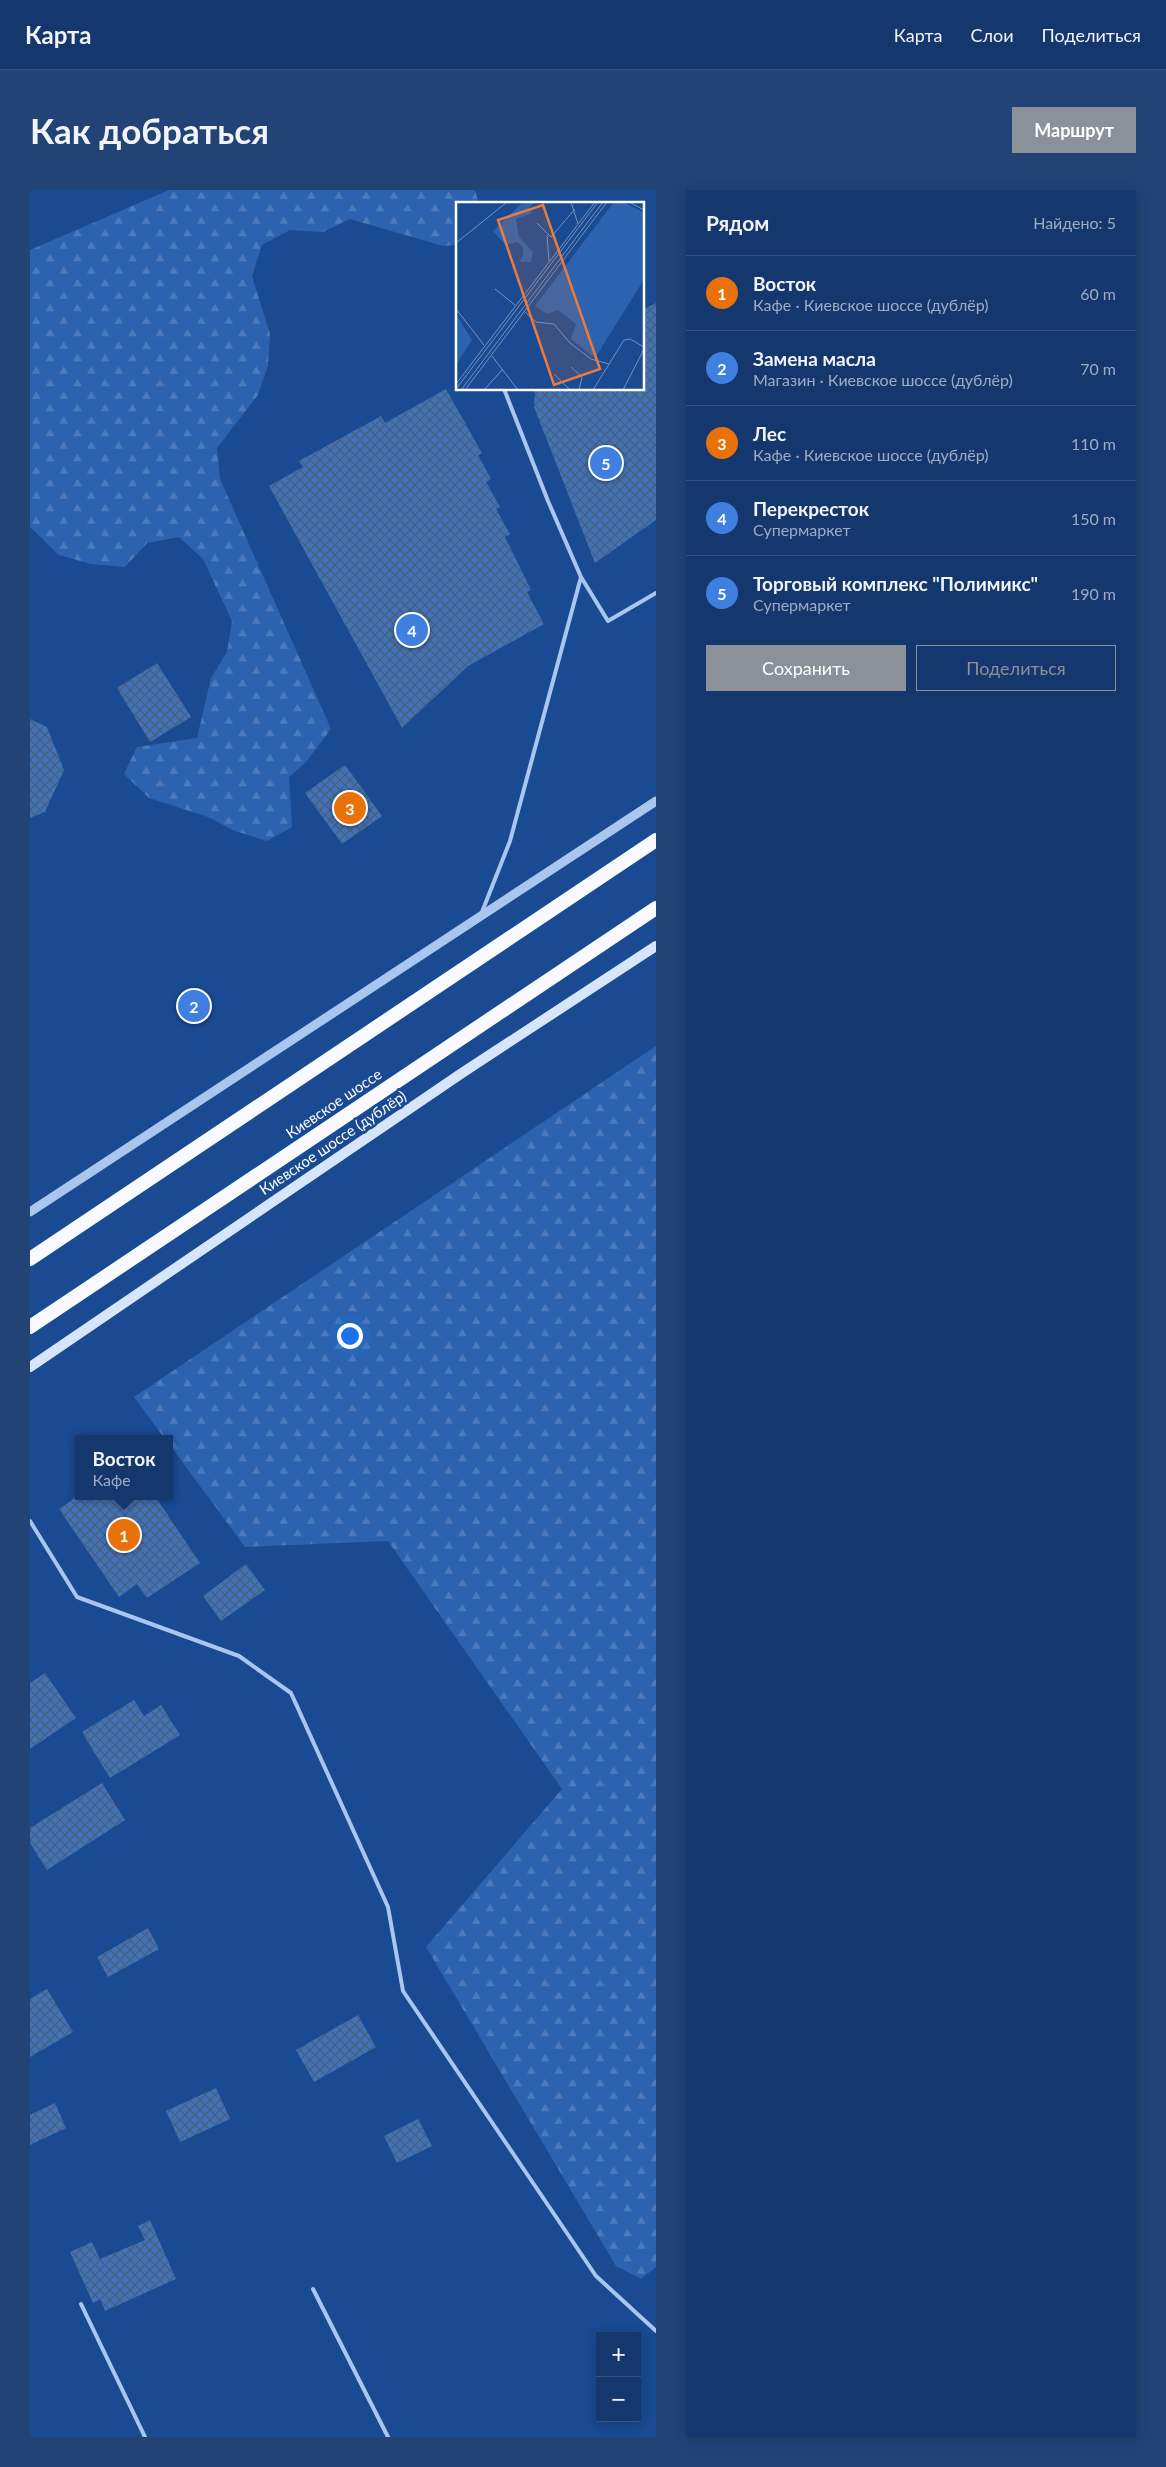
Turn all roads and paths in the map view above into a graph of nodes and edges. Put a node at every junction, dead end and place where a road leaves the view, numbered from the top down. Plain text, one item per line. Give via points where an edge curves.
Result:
1 (504, 390) edge
2 (581, 577) junction
3 (656, 594) edge
4 (656, 801) edge
5 (656, 840) edge
6 (656, 908) edge
7 (480, 916) junction
8 (656, 946) edge
9 (30, 1212) edge
10 (30, 1259) edge
11 (30, 1327) edge
12 (30, 1367) edge
13 (30, 1521) edge
14 (312, 2289) dead end
15 (81, 2304) dead end
16 (656, 2331) edge
17 (145, 2437) edge
18 (388, 2437) edge

1 - 2 lane
2 - 3 lane via 608,621
2 - 7 lane via 510,841
4 - 7 street
5 - 10 highway
6 - 11 highway, Киевское шоссе
7 - 9 street
8 - 12 main road, Киевское шоссе (дублёр) via 462,1073
13 - 16 lane via 77,1597 239,1656 291,1693 388,1907 403,1991 596,2276
14 - 18 lane
15 - 17 lane

